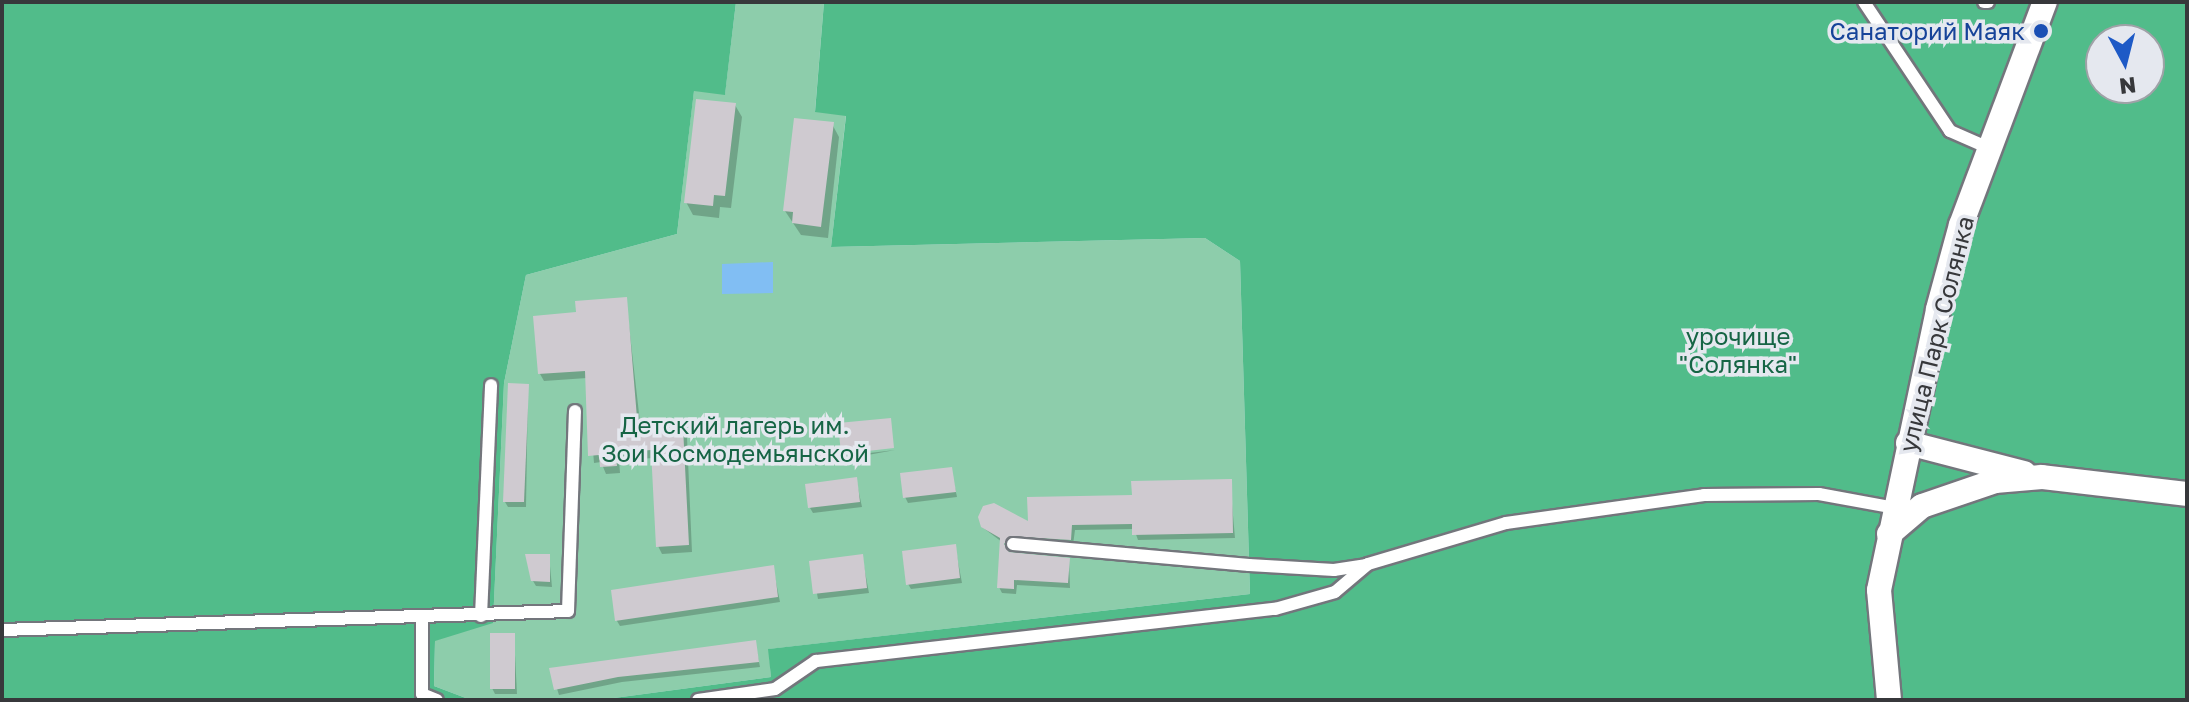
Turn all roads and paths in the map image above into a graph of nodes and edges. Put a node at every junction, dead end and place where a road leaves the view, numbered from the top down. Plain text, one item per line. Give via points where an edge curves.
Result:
1 (1864, 2) edge
2 (2045, 2) edge
3 (1989, 148) junction
4 (491, 385) dead end
5 (575, 411) dead end
6 (1908, 443) junction
7 (2042, 477) junction
8 (2187, 494) edge
9 (1895, 508) junction
10 (1889, 534) junction
11 (1013, 544) dead end
12 (1368, 564) junction
13 (481, 616) junction
14 (422, 619) junction
15 (2, 630) edge
16 (437, 700) edge
17 (698, 700) edge
18 (1889, 700) edge

1 - 3 lane via 1950,131
2 - 3 street, улица Парк Солянка
3 - 6 street, улица Парк Солянка via 1938,309
4 - 13 lane
5 - 13 lane via 568,611
6 - 7 street
6 - 9 street, улица Парк Солянка
7 - 8 street
7 - 10 street via 1958,490 1922,506
9 - 10 street, улица Парк Солянка
9 - 12 lane via 1819,494 1704,495 1506,523
10 - 18 street, улица Парк Солянка via 1879,590
11 - 12 lane via 1334,570
12 - 17 lane via 1335,592 1275,609 816,661 775,689
13 - 14 lane
14 - 15 lane
14 - 16 lane via 422,694

